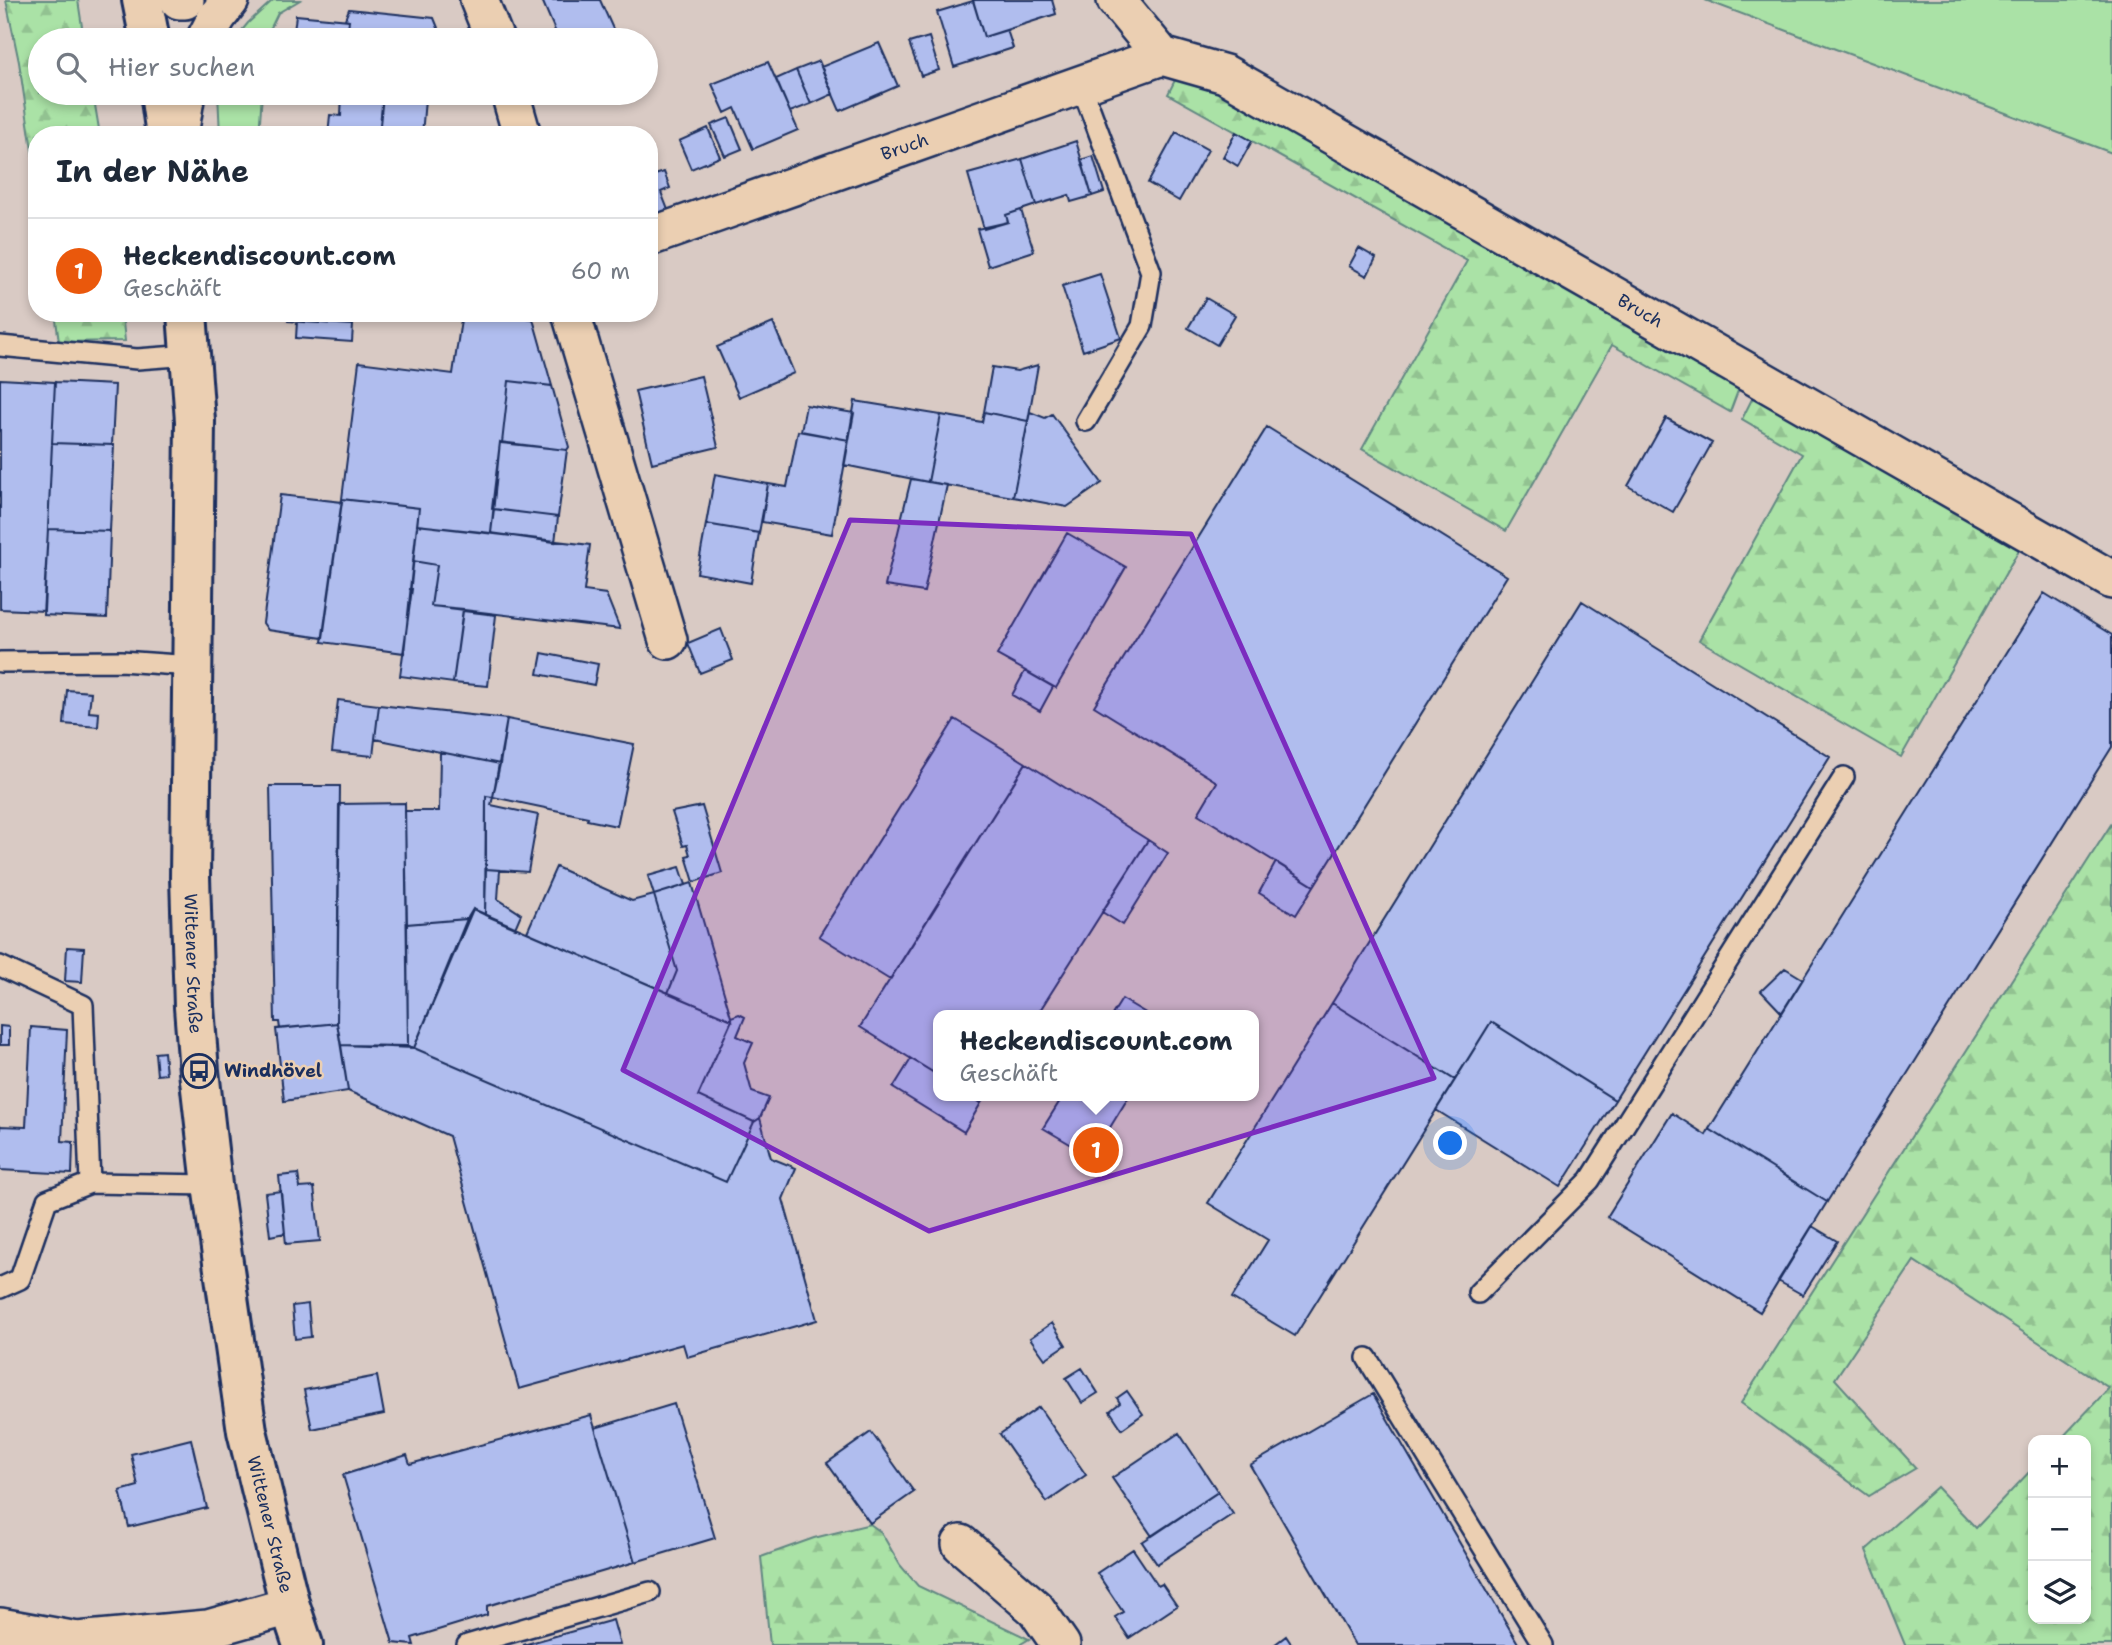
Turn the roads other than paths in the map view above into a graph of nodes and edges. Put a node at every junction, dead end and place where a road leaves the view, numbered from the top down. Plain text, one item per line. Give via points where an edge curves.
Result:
1 (142, 0) edge
2 (179, 0) edge
3 (185, 0) edge
4 (230, 0) edge
5 (479, 0) edge
6 (1116, 0) edge
7 (148, 28) edge
8 (211, 28) edge
9 (490, 28) edge
10 (1162, 56) junction
11 (1081, 85) junction
12 (162, 105) edge
13 (184, 105) edge
14 (513, 105) edge
15 (165, 126) edge
16 (180, 126) edge
17 (519, 126) edge
18 (658, 234) edge
19 (188, 322) edge
20 (573, 322) edge
21 (0, 346) edge
22 (191, 355) junction
23 (1086, 421) dead end
24 (2112, 580) edge
25 (668, 639) dead end
26 (0, 662) edge
27 (192, 666) junction
28 (1844, 777) dead end
29 (0, 966) edge
30 (90, 1183) junction
31 (212, 1185) junction
32 (0, 1288) edge
33 (1478, 1293) dead end
34 (1367, 1358) dead end
35 (961, 1544) dead end
36 (650, 1592) dead end
37 (290, 1606) junction
38 (0, 1627) edge
39 (303, 1645) edge
40 (467, 1645) edge
41 (1061, 1645) edge
42 (1543, 1645) edge

1 - 7 main road
2 - 3 street
4 - 8 street
5 - 9 street
6 - 10 street
10 - 11 street, Bruch
10 - 24 street, Bruch via 1225,74
11 - 18 street, Bruch
11 - 23 lane via 1151,272 1142,326
12 - 15 main road
13 - 16 street
14 - 17 street
19 - 22 main road, Wittener Straße
20 - 25 street
21 - 22 lane via 137,359
22 - 27 main road, Wittener Straße via 195,421
26 - 27 lane via 121,661
27 - 31 main road, Wittener Straße via 194,1007
28 - 33 lane via 1590,1180
29 - 30 lane via 83,1005
30 - 31 lane
30 - 32 lane via 47,1200 20,1279
31 - 37 main road, Wittener Straße via 247,1431
34 - 42 lane
35 - 41 street via 1036,1609
36 - 40 lane
37 - 38 street via 208,1629 77,1641
37 - 39 main road, Wittener Straße

